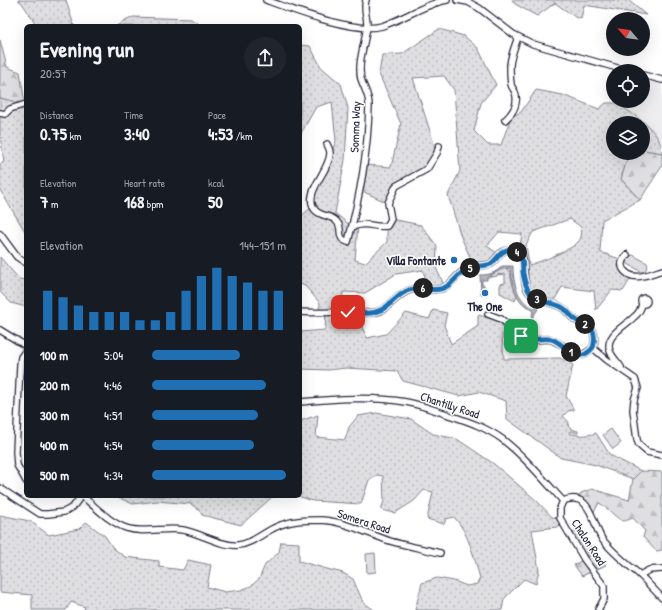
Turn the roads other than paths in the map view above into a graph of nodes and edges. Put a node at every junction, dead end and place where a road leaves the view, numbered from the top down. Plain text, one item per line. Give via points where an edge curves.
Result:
1 (266, 0) edge
2 (366, 0) edge
3 (447, 0) edge
4 (457, 0) edge
5 (366, 28) junction
6 (518, 37) junction
7 (606, 65) edge
8 (650, 77) edge
9 (662, 80) edge
10 (24, 105) edge
11 (0, 113) edge
12 (505, 120) dead end
13 (327, 145) dead end
14 (439, 146) dead end
15 (352, 227) junction
16 (0, 234) edge
17 (627, 255) dead end
18 (24, 262) edge
19 (662, 270) edge
20 (642, 304) dead end
21 (302, 312) edge
22 (488, 314) dead end
23 (0, 330) edge
24 (24, 345) edge
25 (593, 348) junction
26 (24, 353) edge
27 (622, 369) junction
28 (302, 402) edge
29 (662, 455) edge
30 (24, 477) edge
31 (0, 488) edge
32 (80, 498) edge
33 (84, 498) edge
34 (564, 501) junction
35 (440, 554) dead end
36 (662, 569) edge
37 (640, 575) junction
38 (662, 598) edge
39 (598, 610) edge

1 - 5 street via 342,24
2 - 5 street, Somma Way
3 - 5 street via 386,25
4 - 6 street via 479,8
5 - 15 street, Somma Way via 361,63 361,79 369,103 366,152
6 - 7 street via 540,47
6 - 12 street via 511,57 511,86 515,90 516,106
8 - 9 street
10 - 11 street via 10,109 5,114
13 - 15 street, Somma Way via 330,152 327,164 311,202 318,213 338,222 341,238 348,242
14 - 15 street via 427,169 396,186 388,203 390,219 387,226 369,224
16 - 18 street via 17,257
17 - 19 street via 622,267 633,276
20 - 27 street via 635,316 615,334 609,345 610,352
21 - 25 street via 377,312 409,290 445,287 462,272 474,266 491,264 502,251 510,249 519,253 521,257 524,279 532,296 562,307 575,320 589,326 594,335
22 - 25 street via 501,319 525,338 550,339 573,354 583,355
23 - 24 street
25 - 27 street
26 - 30 street via 20,365 16,452 17,465
27 - 29 street via 636,379 638,384 633,410 639,445 647,452
28 - 34 street, Chantilly Road via 383,399 407,402 464,420 489,430 502,439 522,456
31 - 32 street via 40,514 68,510 73,508
33 - 35 street, Somera Road via 117,524 126,528 182,530 230,545 248,543 277,526 306,520 337,523
34 - 37 street, Chalon Road via 575,499 584,504 601,537
34 - 39 street, Chalon Road via 560,508 560,518 584,559 604,586 603,603
36 - 37 street via 650,570
37 - 38 street, Chalon Road

